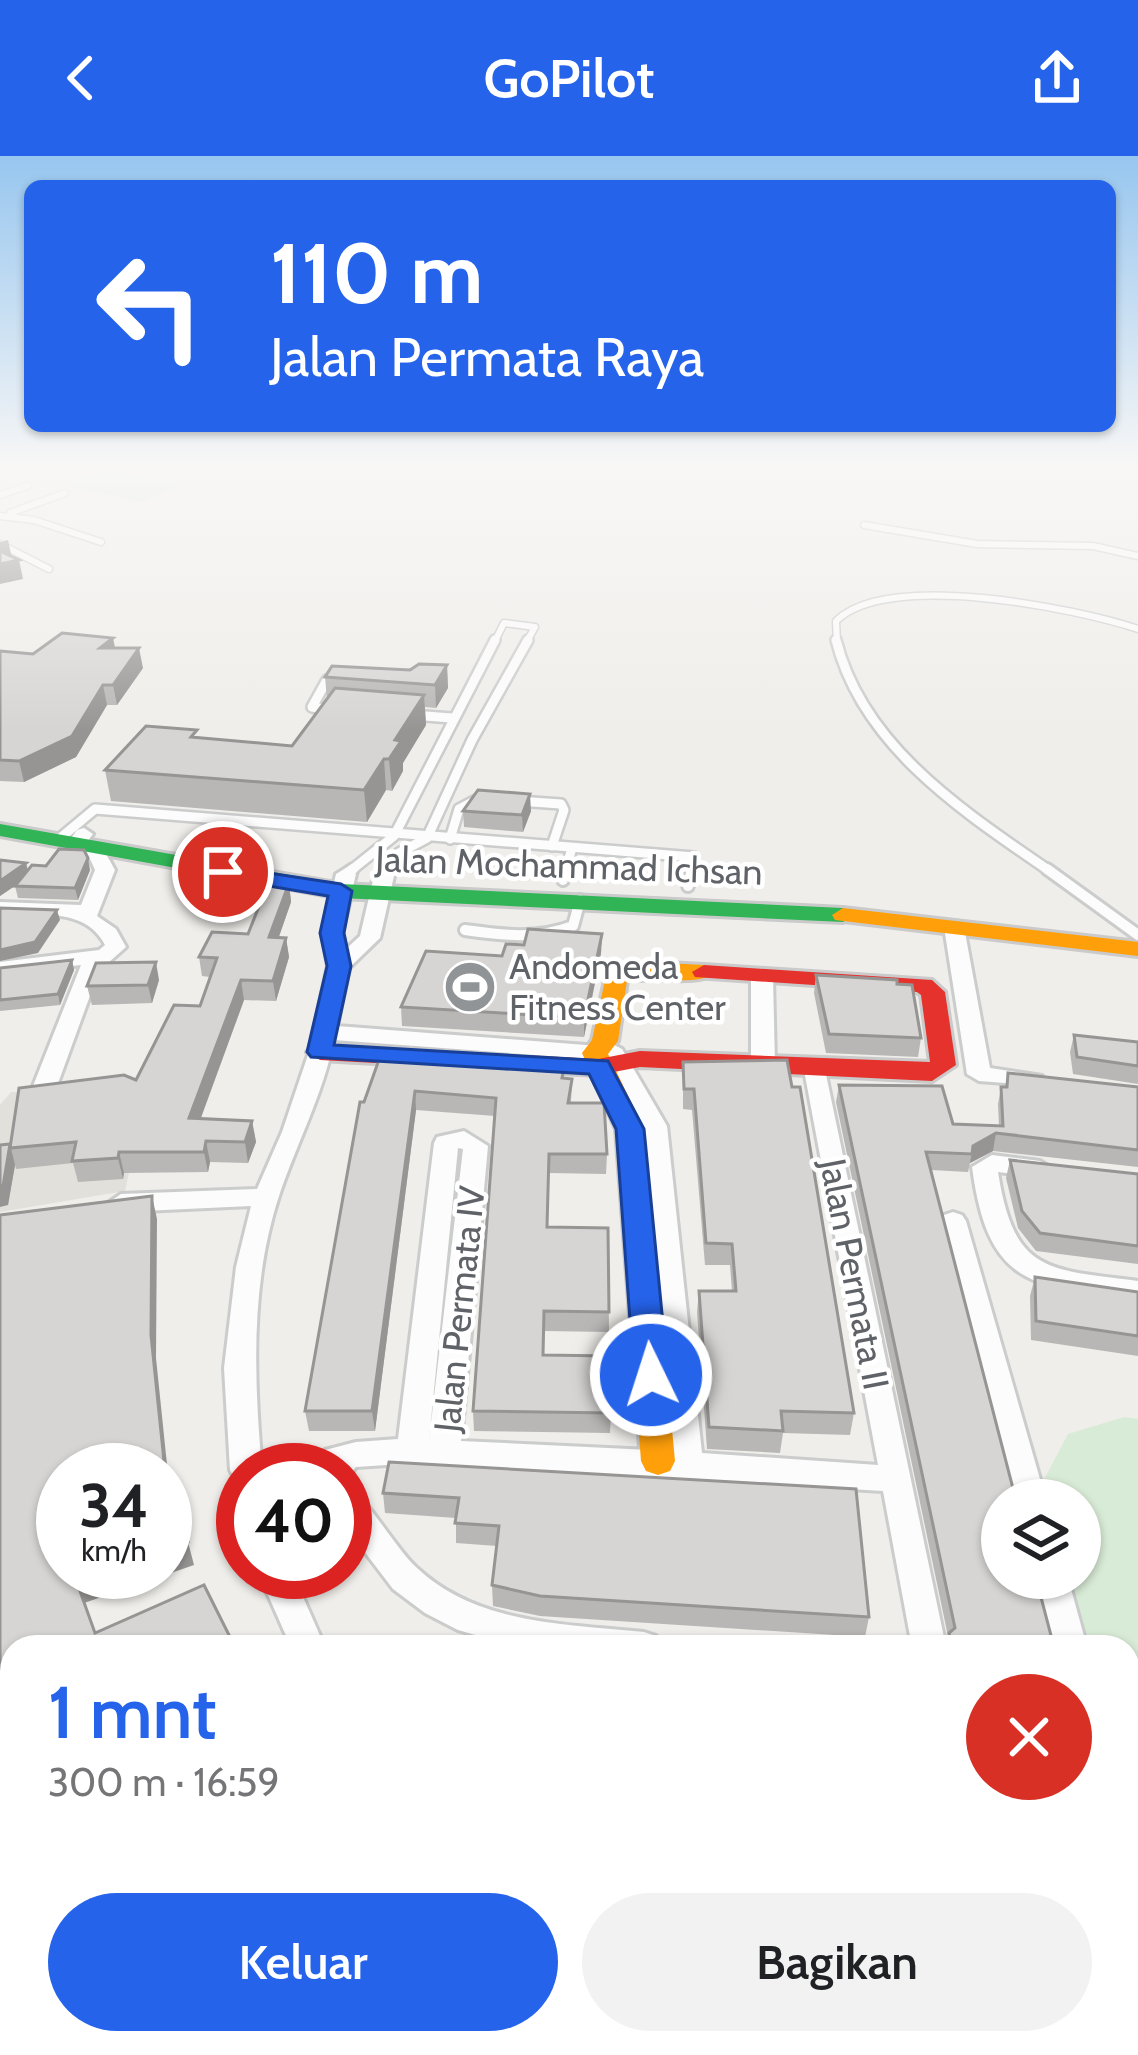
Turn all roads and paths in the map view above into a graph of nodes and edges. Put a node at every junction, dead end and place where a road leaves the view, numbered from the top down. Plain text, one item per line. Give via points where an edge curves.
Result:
1 (21, 555) edge
2 (49, 569) dead end
3 (1136, 626) edge
4 (350, 679) edge
5 (338, 711) edge
6 (394, 714) edge
7 (452, 718) junction
8 (446, 736) junction
9 (472, 740) junction
10 (492, 799) edge
11 (515, 800) edge
12 (0, 819) edge
13 (0, 830) edge
14 (72, 836) junction
15 (394, 836) junction
16 (427, 838) junction
17 (450, 839) junction
18 (552, 846) junction
19 (572, 848) junction
20 (344, 883) junction
21 (382, 885) junction
22 (688, 886) junction
23 (572, 890) junction
24 (0, 908) edge
25 (879, 910) junction
26 (86, 911) junction
27 (954, 927) junction
28 (465, 930) dead end
29 (1138, 935) edge
30 (1138, 949) edge
31 (111, 954) junction
32 (339, 966) junction
33 (0, 968) edge
34 (762, 977) junction
35 (322, 1042) junction
36 (611, 1056) junction
37 (763, 1066) junction
38 (816, 1070) junction
39 (45, 1086) edge
40 (1070, 1086) edge
41 (643, 1128) joint
42 (1076, 1173) edge
43 (266, 1197) junction
44 (104, 1206) edge
45 (953, 1221) dead end
46 (432, 1275) junction
47 (462, 1279) junction
48 (1138, 1291) edge
49 (244, 1443) edge
50 (372, 1453) edge
51 (428, 1453) junction
52 (672, 1462) junction
53 (894, 1479) junction
54 (1024, 1479) edge
55 (372, 1544) edge
56 (287, 1599) edge
57 (1057, 1599) edge
58 (303, 1635) edge
59 (529, 1635) edge
60 (926, 1635) edge
61 (1067, 1635) edge

1 - 2 lane
3 - 29 lane via 1039,604 876,599 836,618 834,638 885,736 934,785
4 - 5 lane via 327,680 311,707
6 - 7 lane
7 - 8 lane
7 - 9 lane via 504,622 535,627
8 - 9 lane
8 - 15 lane
9 - 16 lane
10 - 17 lane via 476,797 459,809
11 - 18 lane via 561,804
12 - 14 main road, Jalan Mochammad Ichsan
13 - 14 main road, Jalan Mochammad Ichsan
14 - 15 lane via 95,809
14 - 20 main road, Jalan Mochammad Ichsan
14 - 26 street via 104,861
15 - 16 lane
15 - 20 lane
16 - 17 lane
16 - 21 lane via 399,853
17 - 18 lane
18 - 19 lane
19 - 22 lane via 694,857
19 - 23 lane
20 - 21 main road, Jalan Mochammad Ichsan
20 - 32 street via 332,933
21 - 23 main road, Jalan Mochammad Ichsan
21 - 32 street via 370,938
22 - 23 main road, Jalan Mochammad Ichsan
22 - 25 main road, Jalan Mochammad Ichsan
23 - 25 main road, Jalan Mochammad Ichsan
23 - 28 lane via 573,926 559,932
24 - 26 street
25 - 27 main road, Jalan Mochammad Ichsan
25 - 29 main road, Jalan Mochammad Ichsan
26 - 31 street via 115,939
27 - 30 main road, Jalan Mochammad Ichsan
27 - 40 street via 980,1074
31 - 33 street
31 - 39 street via 89,968
32 - 35 street
34 - 36 main road via 631,970 616,976
34 - 37 street
34 - 38 main road via 923,985 937,997 944,1065 937,1071
35 - 36 main road
35 - 43 street
36 - 37 main road
36 - 41 main road
37 - 38 main road
38 - 53 street, Jalan Permata II
41 - 52 street
42 - 48 street via 985,1168 1003,1245 1034,1274
43 - 44 street
43 - 49 street via 239,1368
45 - 54 street
46 - 47 street
46 - 47 street, Jalan Permata IV via 446,1143 464,1139 476,1146
46 - 51 street, Jalan Permata IV
47 - 51 street, Jalan Permata IV
50 - 51 street
51 - 52 street
52 - 53 street
53 - 60 street, Jalan Permata II
55 - 59 street via 435,1605
56 - 58 street
57 - 61 street

